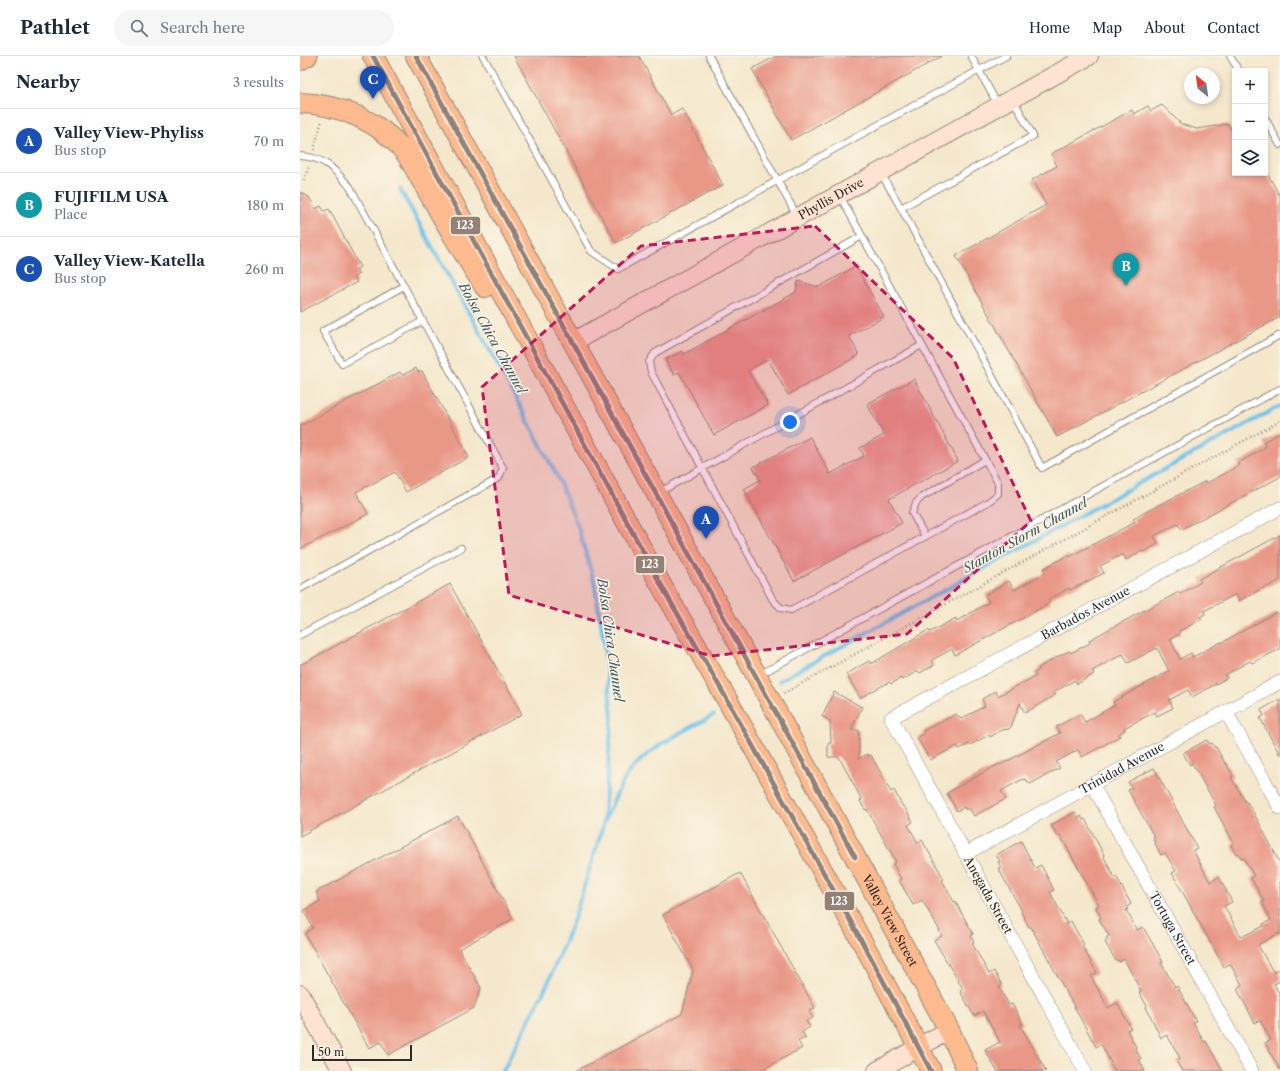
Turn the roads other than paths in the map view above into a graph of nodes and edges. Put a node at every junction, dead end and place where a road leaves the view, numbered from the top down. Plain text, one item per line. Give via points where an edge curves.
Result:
1 (307, 56) edge
2 (373, 56) edge
3 (416, 56) edge
4 (482, 56) edge
5 (709, 56) edge
6 (971, 56) edge
7 (1006, 56) edge
8 (1089, 56) edge
9 (1230, 56) edge
10 (300, 60) edge
11 (1237, 68) edge
12 (979, 70) junction
13 (1005, 102) junction
14 (300, 103) edge
15 (1268, 123) edge
16 (1280, 145) edge
17 (300, 156) edge
18 (881, 171) junction
19 (778, 181) junction
20 (839, 195) junction
21 (901, 208) junction
22 (798, 218) junction
23 (862, 236) junction
24 (404, 286) junction
25 (423, 321) junction
26 (1280, 335) edge
27 (573, 342) junction
28 (922, 345) junction
29 (531, 346) junction
30 (1280, 389) edge
31 (985, 460) junction
32 (702, 468) junction
33 (656, 494) junction
34 (1280, 508) edge
35 (924, 536) junction
36 (461, 548) dead end
37 (300, 589) edge
38 (300, 635) edge
39 (757, 676) junction
40 (1280, 682) edge
41 (1226, 712) junction
42 (891, 718) joint
43 (1092, 784) junction
44 (1280, 808) edge
45 (965, 854) junction
46 (300, 994) edge
47 (949, 1030) junction
48 (919, 1047) junction
49 (342, 1071) edge
50 (877, 1071) edge
51 (931, 1071) edge
52 (968, 1071) edge
53 (1085, 1071) edge
54 (1252, 1071) edge

1 - 10 main road
2 - 29 main road
3 - 27 main road, Valley View Street
4 - 19 lane via 591,251 618,269
5 - 19 lane
6 - 12 lane
7 - 12 lane
8 - 13 street, Phyllis Drive
9 - 11 lane
12 - 13 lane
12 - 19 lane
13 - 18 street, Phyllis Drive
13 - 21 lane via 1033,136
14 - 29 main road via 336,109 358,116 392,138 405,152 510,328
15 - 16 lane
17 - 24 lane via 312,156 334,168 350,187
18 - 20 street, Phyllis Drive
18 - 21 lane
19 - 22 lane
20 - 22 street, Phyllis Drive
20 - 23 lane
21 - 26 lane via 1042,468
22 - 27 street, Phyllis Drive
23 - 28 lane
23 - 32 lane via 655,353 649,362 651,372
24 - 25 lane
24 - 25 lane via 323,330 338,358 342,364
25 - 37 lane via 503,468 499,478
27 - 33 main road, Valley View Street
28 - 31 lane
28 - 32 lane
29 - 48 main road
30 - 39 lane
31 - 35 lane via 916,503 912,513
31 - 35 lane via 998,483 998,494 988,502
32 - 33 lane
32 - 35 lane via 773,600 781,608 791,610
33 - 39 main road, Valley View Street
34 - 42 street, Barbados Avenue
36 - 38 lane
39 - 47 main road, Valley View Street
40 - 41 street, Trinidad Avenue
41 - 43 street, Trinidad Avenue
41 - 44 street
42 - 45 street, Anegada Street
43 - 45 street, Trinidad Avenue
43 - 54 street, Tortuga Street
45 - 53 street, Anegada Street
46 - 49 street
47 - 48 street
47 - 52 main road, Valley View Street
48 - 50 street
48 - 51 main road

